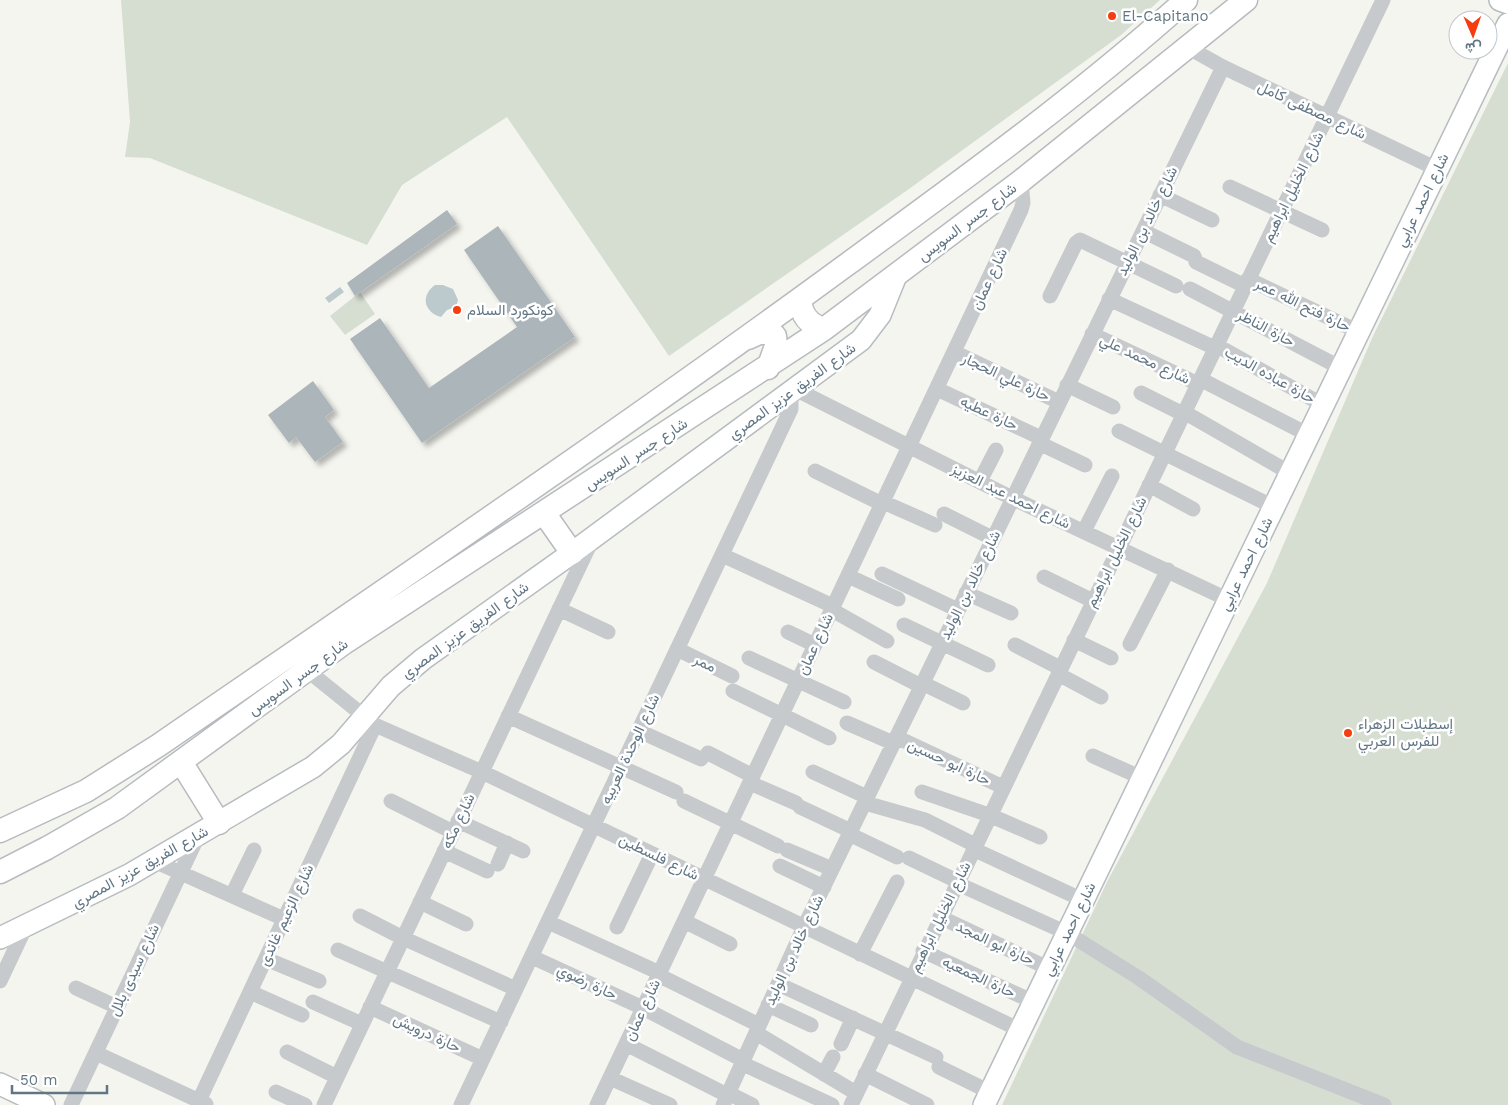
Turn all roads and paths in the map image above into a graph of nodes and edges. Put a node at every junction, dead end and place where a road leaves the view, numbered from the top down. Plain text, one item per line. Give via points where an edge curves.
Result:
1 (1186, 0) edge
2 (1246, 0) edge
3 (1383, 0) edge
4 (1500, 0) edge
5 (1508, 3) edge
6 (1508, 24) edge
7 (1189, 48) junction
8 (1223, 67) junction
9 (1327, 117) junction
10 (1437, 169) junction
11 (1021, 181) junction
12 (1230, 187) dead end
13 (1160, 195) junction
14 (1281, 211) junction
15 (1212, 220) dead end
16 (1322, 230) dead end
17 (1143, 231) junction
18 (1127, 263) junction
19 (894, 278) junction
20 (1247, 282) junction
21 (1050, 296) dead end
22 (800, 299) junction
23 (1109, 299) junction
24 (1233, 311) junction
25 (824, 329) junction
26 (1358, 332) junction
27 (1092, 334) junction
28 (747, 338) junction
29 (1216, 346) junction
30 (954, 352) junction
31 (768, 368) junction
32 (1341, 368) junction
33 (1199, 381) junction
34 (1067, 385) junction
35 (937, 389) junction
36 (793, 390) junction
37 (1141, 393) dead end
38 (1059, 402) junction
39 (1323, 405) junction
40 (1112, 408) dead end
41 (1183, 413) junction
42 (1120, 431) dead end
43 (1309, 435) junction
44 (1040, 440) junction
45 (910, 446) junction
46 (996, 450) dead end
47 (1164, 453) junction
48 (1085, 465) dead end
49 (815, 471) dead end
50 (1290, 473) junction
51 (1112, 476) dead end
52 (980, 481) junction
53 (1149, 486) junction
54 (1012, 498) junction
55 (883, 503) junction
56 (1274, 506) junction
57 (1194, 509) dead end
58 (544, 513) junction
59 (1084, 531) junction
60 (594, 537) junction
61 (992, 538) junction
62 (1119, 546) junction
63 (572, 553) junction
64 (722, 555) junction
65 (1168, 570) junction
66 (882, 574) dead end
67 (848, 576) junction
68 (1044, 577) dead end
69 (966, 593) junction
70 (898, 599) dead end
71 (1093, 600) junction
72 (1229, 600) junction
73 (833, 608) junction
74 (559, 609) junction
75 (958, 610) junction
76 (1011, 613) dead end
77 (904, 625) dead end
78 (608, 632) dead end
79 (788, 632) dead end
80 (1074, 640) junction
81 (887, 641) dead end
82 (942, 643) junction
83 (1130, 644) dead end
84 (815, 645) junction
85 (1015, 646) dead end
86 (678, 649) junction
87 (749, 658) dead end
88 (1111, 658) dead end
89 (874, 662) dead end
90 (988, 665) dead end
91 (307, 670) junction
92 (1059, 671) junction
93 (798, 681) junction
94 (922, 684) junction
95 (1101, 697) dead end
96 (844, 702) dead end
97 (963, 703) dead end
98 (508, 716) junction
99 (782, 716) junction
100 (369, 721) junction
101 (846, 723) dead end
102 (639, 731) junction
103 (829, 738) dead end
104 (895, 740) junction
105 (1093, 756) dead end
106 (181, 762) junction
107 (622, 767) junction
108 (482, 772) junction
109 (813, 772) dead end
110 (1142, 778) junction
111 (751, 779) junction
112 (1003, 787) junction
113 (922, 792) dead end
114 (866, 800) junction
115 (391, 801) dead end
116 (989, 815) junction
117 (731, 823) junction
118 (219, 824) junction
119 (456, 826) junction
120 (594, 826) junction
121 (0, 831) edge
122 (850, 832) junction
123 (198, 836) junction
124 (1040, 837) dead end
125 (507, 844) junction
126 (974, 847) junction
127 (254, 850) dead end
128 (523, 850) dead end
129 (444, 851) junction
130 (652, 854) junction
131 (154, 861) junction
132 (780, 866) dead end
133 (832, 869) junction
134 (0, 872) edge
135 (180, 872) junction
136 (704, 879) junction
137 (897, 882) dead end
138 (957, 882) junction
139 (824, 887) junction
140 (232, 896) junction
141 (1083, 900) junction
142 (420, 902) junction
143 (360, 916) dead end
144 (940, 917) junction
145 (284, 919) junction
146 (684, 921) junction
147 (548, 922) junction
148 (466, 924) dead end
149 (26, 926) junction
150 (617, 927) dead end
151 (804, 927) junction
152 (1067, 933) junction
153 (0, 938) edge
154 (403, 938) junction
155 (730, 944) dead end
156 (338, 950) dead end
157 (923, 951) junction
158 (860, 954) junction
159 (532, 957) junction
160 (266, 959) junction
161 (1050, 969) junction
162 (386, 973) junction
163 (659, 974) junction
164 (910, 978) junction
165 (0, 981) edge
166 (319, 981) dead end
167 (778, 984) junction
168 (76, 988) dead end
169 (516, 989) junction
170 (250, 992) junction
171 (313, 1002) dead end
172 (1034, 1002) junction
173 (768, 1005) junction
174 (370, 1006) junction
175 (117, 1007) junction
176 (643, 1008) junction
177 (302, 1015) dead end
178 (853, 1018) junction
179 (501, 1022) junction
180 (362, 1024) junction
181 (811, 1025) dead end
182 (757, 1029) junction
183 (1020, 1030) junction
184 (884, 1033) junction
185 (626, 1044) junction
186 (287, 1052) dead end
187 (96, 1053) junction
188 (483, 1059) junction
189 (742, 1062) junction
190 (824, 1074) junction
191 (865, 1074) junction
192 (337, 1076) junction
193 (610, 1078) junction
194 (0, 1084) edge
195 (276, 1092) dead end
196 (726, 1097) edge
197 (854, 1099) edge
198 (987, 1099) edge
199 (664, 1102) edge
200 (201, 1104) edge
201 (44, 1105) edge
202 (71, 1105) edge
203 (305, 1105) edge
204 (324, 1105) edge
205 (461, 1105) edge
206 (597, 1105) edge
207 (752, 1105) edge
208 (832, 1105) edge
209 (927, 1105) edge
210 (1384, 1105) edge

1 - 22 main road, شارع جسر السويس via 1134,46
2 - 7 main road, شارع جسر السويس
3 - 9 street, شارع الخليل ابراهيم
4 - 5 street
6 - 10 street, شارع احمد عرابي
7 - 8 street, شارع مصطفى كامل
7 - 11 main road, شارع جسر السويس
8 - 9 street, شارع مصطفى كامل
8 - 13 street, شارع خالد بن الوليد
9 - 10 street, شارع مصطفى كامل
9 - 14 street, شارع الخليل ابراهيم
10 - 26 street, شارع احمد عرابي
11 - 19 main road, شارع جسر السويس
11 - 30 street, شارع عمان via 1022,210
12 - 14 street
13 - 15 street
13 - 17 street, شارع خالد بن الوليد
14 - 16 street
14 - 20 street, شارع الخليل ابراهيم
17 - 18 street, شارع خالد بن الوليد
17 - 20 street, حارة فتح الله عمر via 1194,256 1196,262
18 - 21 street, حارة الناظر via 1080,240
18 - 23 street, شارع خالد بن الوليد
18 - 24 street, حارة الناظر
19 - 25 main road, شارع جسر السويس
19 - 36 street, شارع الفريق عزيز المصري via 886,303 867,333
20 - 24 street, شارع الخليل ابراهيم
20 - 26 street, حارة فتح الله عمر
22 - 25 main road via 806,319
22 - 28 main road, شارع جسر السويس
23 - 27 street, شارع خالد بن الوليد
23 - 29 street, حارة عباده الديب
24 - 29 street, شارع الخليل ابراهيم
24 - 32 street, حارة الناظر
25 - 31 main road, شارع جسر السويس
26 - 32 street, شارع احمد عرابي
27 - 33 street, شارع محمد علي
27 - 34 street, شارع خالد بن الوليد
28 - 31 main road via 764,332 774,334 777,342
28 - 121 main road, شارع جسر السويس via 159,746 86,791
29 - 33 street, شارع الخليل ابراهيم
29 - 39 street, حارة عباده الديب
30 - 35 street, شارع عمان
30 - 38 street, حارة علي الحجار
31 - 58 main road, شارع جسر السويس
32 - 39 street, شارع احمد عرابي
33 - 41 street, شارع الخليل ابراهيم
33 - 43 street, شارع محمد علي
34 - 38 street, شارع خالد بن الوليد
34 - 40 street
35 - 44 street, حارة عطيه
35 - 45 street, شارع عمان
36 - 45 street, شارع احمد عبد العزيز
36 - 60 street, شارع الفريق عزيز المصري
36 - 64 street, شارع الوحدة العربيه via 791,409
37 - 41 street
38 - 44 street, شارع خالد بن الوليد
39 - 43 street, شارع احمد عرابي
41 - 47 street, شارع الخليل ابراهيم
41 - 50 street
42 - 47 street
43 - 50 street, شارع احمد عرابي
44 - 48 street, حارة عطيه
44 - 54 street, شارع خالد بن الوليد
45 - 52 street, شارع احمد عبد العزيز
45 - 55 street, شارع عمان
46 - 52 street
47 - 53 street, شارع الخليل ابراهيم
47 - 56 street
49 - 55 street
50 - 56 street, شارع احمد عرابي
51 - 59 street
52 - 54 street, شارع احمد عبد العزيز
53 - 57 street
53 - 62 street, شارع الخليل ابراهيم
54 - 59 street, شارع احمد عبد العزيز
54 - 61 street, شارع خالد بن الوليد
55 - 61 street
55 - 67 street, شارع عمان
56 - 72 street, شارع احمد عرابي
58 - 63 main road
58 - 91 main road, شارع جسر السويس
59 - 62 street, شارع احمد عبد العزيز
60 - 63 street, شارع الفريق عزيز المصري
60 - 74 street, شارع مكه
61 - 69 street, شارع خالد بن الوليد
62 - 65 street, شارع احمد عبد العزيز
62 - 71 street, شارع الخليل ابراهيم
63 - 100 street, شارع الفريق عزيز المصري via 412,668 391,686
64 - 73 street
64 - 86 street, شارع الوحدة العربيه
65 - 72 street, شارع احمد عبد العزيز
65 - 83 street
66 - 75 street
67 - 70 street
67 - 73 street, شارع عمان
68 - 71 street
69 - 75 street, شارع خالد بن الوليد
69 - 76 street
71 - 80 street, شارع الخليل ابراهيم
72 - 110 street, شارع احمد عرابي
73 - 81 street
73 - 84 street, شارع عمان
74 - 78 street
74 - 98 street, شارع مكه
75 - 82 street, شارع خالد بن الوليد
77 - 82 street
79 - 84 street
80 - 88 street
80 - 92 street, شارع الخليل ابراهيم
82 - 90 street
82 - 94 street, شارع خالد بن الوليد
84 - 93 street, شارع عمان
85 - 92 street
86 - 99 street, ممر
86 - 102 street, شارع الوحدة العربيه
87 - 93 street
89 - 94 street
91 - 100 street, شارع فلسطين
91 - 106 main road, شارع جسر السويس
92 - 95 street
92 - 112 street, شارع الخليل ابراهيم
93 - 96 street
93 - 99 street, شارع عمان
94 - 97 street
94 - 104 street, شارع خالد بن الوليد
98 - 107 street
98 - 108 street, شارع مكه
99 - 103 street, ممر
99 - 111 street, شارع عمان
100 - 108 street, شارع فلسطين
100 - 118 street, شارع الفريق عزيز المصري via 313,767
100 - 145 street, شارع الزعيم غاندى
101 - 104 street, حارة ابو حسين
102 - 107 street, شارع الوحدة العربيه
102 - 111 street via 704,756
104 - 112 street, حارة ابو حسين
104 - 114 street, شارع خالد بن الوليد
105 - 110 street
106 - 118 main road
106 - 134 main road, شارع جسر السويس via 110,812
107 - 117 street
107 - 120 street, شارع الوحدة العربيه
108 - 119 street, شارع مكه
108 - 120 street, شارع فلسطين
109 - 114 street
110 - 141 street, شارع احمد عرابي
111 - 117 street, شارع عمان
111 - 122 street
112 - 116 street, شارع الخليل ابراهيم
113 - 116 street
114 - 122 street, شارع خالد بن الوليد
114 - 126 street via 925,820
115 - 119 street
116 - 124 street
116 - 126 street, شارع الخليل ابراهيم
117 - 133 street
117 - 136 street, شارع عمان
118 - 123 street, شارع الفريق عزيز المصري
119 - 125 street
119 - 129 street, شارع مكه
120 - 130 street, شارع فلسطين
120 - 147 street, شارع الوحدة العربيه
122 - 133 street, شارع خالد بن الوليد
122 - 138 street
123 - 131 street, شارع الفريق عزيز المصري
123 - 135 street, شارع سيدى بلال
125 - 128 street
125 - 129 street via 492,868
126 - 138 street, شارع الخليل ابراهيم
126 - 141 street
127 - 140 street
129 - 142 street, شارع مكه
130 - 136 street, شارع فلسطين
130 - 150 street
131 - 135 street
131 - 149 street, شارع الفريق عزيز المصري
132 - 139 street
133 - 139 street, شارع خالد بن الوليد
135 - 140 street
135 - 175 street, شارع سيدى بلال
136 - 146 street, شارع عمان
136 - 151 street, شارع فلسطين
137 - 158 street
138 - 144 street, شارع الخليل ابراهيم
138 - 152 street
139 - 151 street, شارع خالد بن الوليد
140 - 145 street
141 - 152 street, شارع احمد عرابي
142 - 148 street
142 - 154 street, شارع مكه
143 - 154 street
144 - 157 street, شارع الخليل ابراهيم
144 - 161 street, حارة ابو المجد
145 - 160 street, شارع الزعيم غاندى
146 - 155 street
146 - 163 street, شارع عمان
147 - 159 street, شارع الوحدة العربيه
147 - 163 street
149 - 153 street, شارع الفريق عزيز المصري
149 - 165 street
151 - 158 street, شارع فلسطين
151 - 167 street, شارع خالد بن الوليد
152 - 161 street, شارع احمد عرابي
152 - 210 street via 1140,978 1237,1047
154 - 162 street, شارع مكه
154 - 169 street
156 - 162 street
157 - 164 street, شارع الخليل ابراهيم
157 - 172 street, حارة الجمعيه
158 - 164 street, شارع فلسطين
159 - 169 street, شارع الوحدة العربيه
159 - 176 street, حارة رضوي
160 - 166 street
160 - 170 street, شارع الزعيم غاندى
161 - 172 street, شارع احمد عرابي
162 - 174 street, شارع مكه
162 - 179 street
163 - 176 street, شارع عمان
163 - 182 street
164 - 183 street, شارع فلسطين
164 - 184 street, شارع الخليل ابراهيم
167 - 173 street, شارع خالد بن الوليد
167 - 178 street
168 - 175 street
169 - 179 street, شارع الوحدة العربيه
170 - 177 street
170 - 200 street, شارع الزعيم غاندى
171 - 180 street
172 - 183 street, شارع احمد عرابي
173 - 181 street
173 - 182 street, شارع خالد بن الوليد
174 - 180 street, شارع مكه
174 - 188 street, حارة درويش
175 - 187 street, شارع سيدى بلال
176 - 185 street, شارع عمان
176 - 189 street, حارة رضوي
178 - 184 street
178 - 190 street
179 - 188 street, شارع الوحدة العربيه
180 - 192 street, شارع مكه
182 - 189 street, شارع خالد بن الوليد
182 - 190 street
183 - 198 street, شارع احمد عرابي
184 - 191 street, شارع الخليل ابراهيم
184 - 198 street via 937,1062
185 - 193 street, شارع عمان
185 - 196 street
186 - 192 street
187 - 200 street
187 - 202 street, شارع سيدى بلال
188 - 205 street, شارع الوحدة العربيه
189 - 196 street, شارع خالد بن الوليد
189 - 208 street, حارة رضوي
190 - 197 street
191 - 197 street, شارع الخليل ابراهيم
191 - 209 street
192 - 204 street, شارع مكه
193 - 199 street
193 - 206 street, شارع عمان
194 - 201 street
195 - 203 street
196 - 207 street

